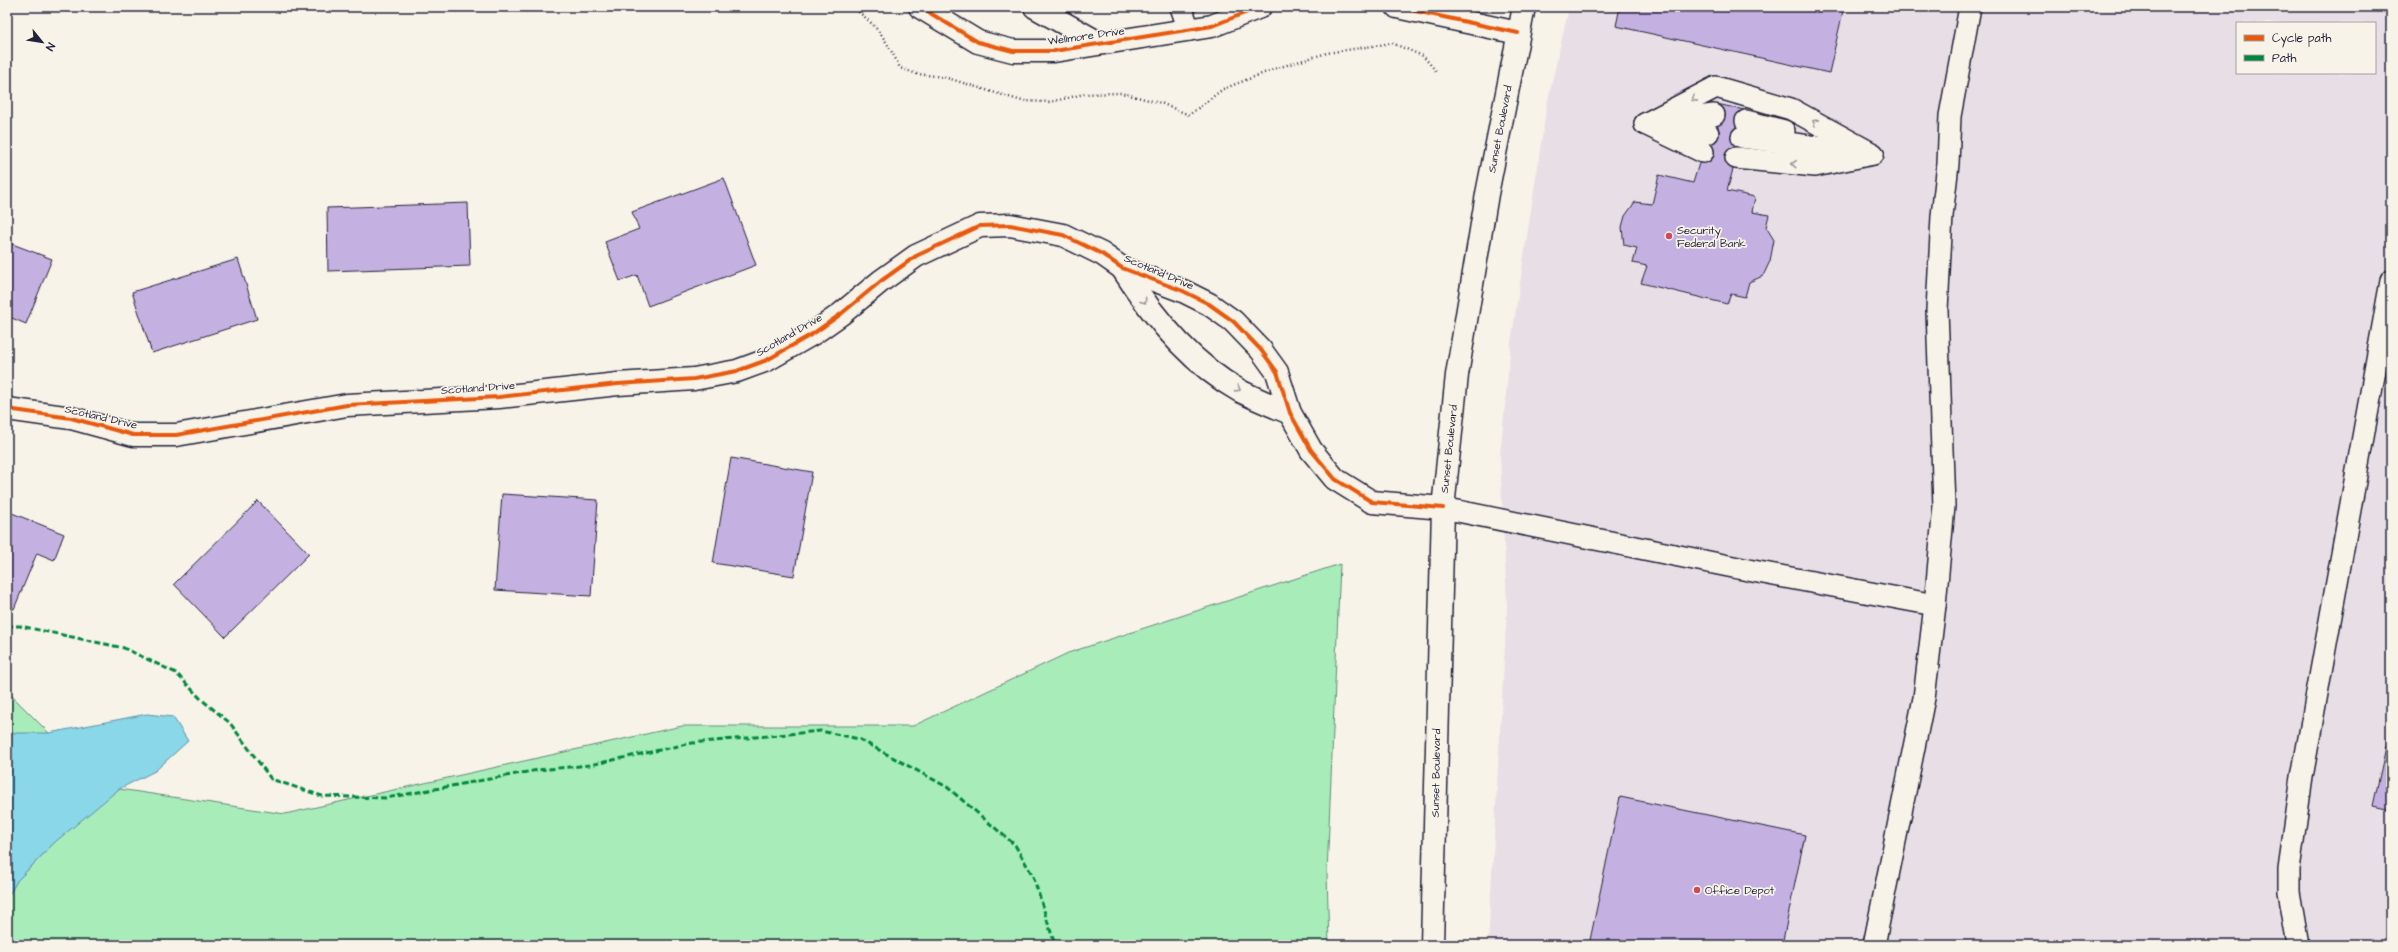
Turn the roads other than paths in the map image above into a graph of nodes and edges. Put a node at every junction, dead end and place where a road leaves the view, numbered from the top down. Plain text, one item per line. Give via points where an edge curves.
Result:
1 (920, 7) edge
2 (1036, 7) edge
3 (1181, 7) edge
4 (1260, 7) edge
5 (1396, 7) edge
6 (1524, 7) edge
7 (1970, 7) edge
8 (1190, 30) junction
9 (1518, 33) junction
10 (1099, 43) junction
11 (1645, 124) junction
12 (1744, 129) dead end
13 (1874, 154) junction
14 (1736, 158) dead end
15 (1122, 268) junction
16 (2391, 281) edge
17 (7, 409) edge
18 (1290, 413) junction
19 (1443, 508) junction
20 (1934, 605) junction
21 (1432, 945) edge
22 (1874, 945) edge
23 (2298, 945) edge

1 - 10 street, Wellmore Drive via 978,42 1013,51 1054,51
2 - 10 street, Wellmore Drive
3 - 8 lane
4 - 8 street, Wellmore Drive via 1212,26
5 - 9 street
6 - 9 street, Sunset Boulevard
7 - 20 lane via 1950,116 1942,216 1937,310 1944,506
8 - 10 street, Wellmore Drive
9 - 19 street, Sunset Boulevard via 1487,194 1457,375
11 - 11 lane via 1708,133
13 -> 11 lane via 1791,109 1716,87
12 - 13 lane
13 -> 14 lane via 1815,166
15 - 17 street, Scotland Drive via 1102,254 1063,235 1010,225 980,226 916,256 814,333 767,360 737,372 694,379 499,397 348,405 176,435 133,435 70,418
15 -> 18 street, Scotland Drive via 1144,302 1187,351 1239,390
15 - 18 street, Scotland Drive via 1183,291 1209,304 1233,322 1261,350 1277,372
16 - 23 lane via 2302,777 2289,869 2289,892
18 - 19 street, Scotland Drive via 1311,450 1335,479 1359,494 1372,502
19 - 20 lane
19 - 21 street, Sunset Boulevard
20 - 22 lane via 1924,698

